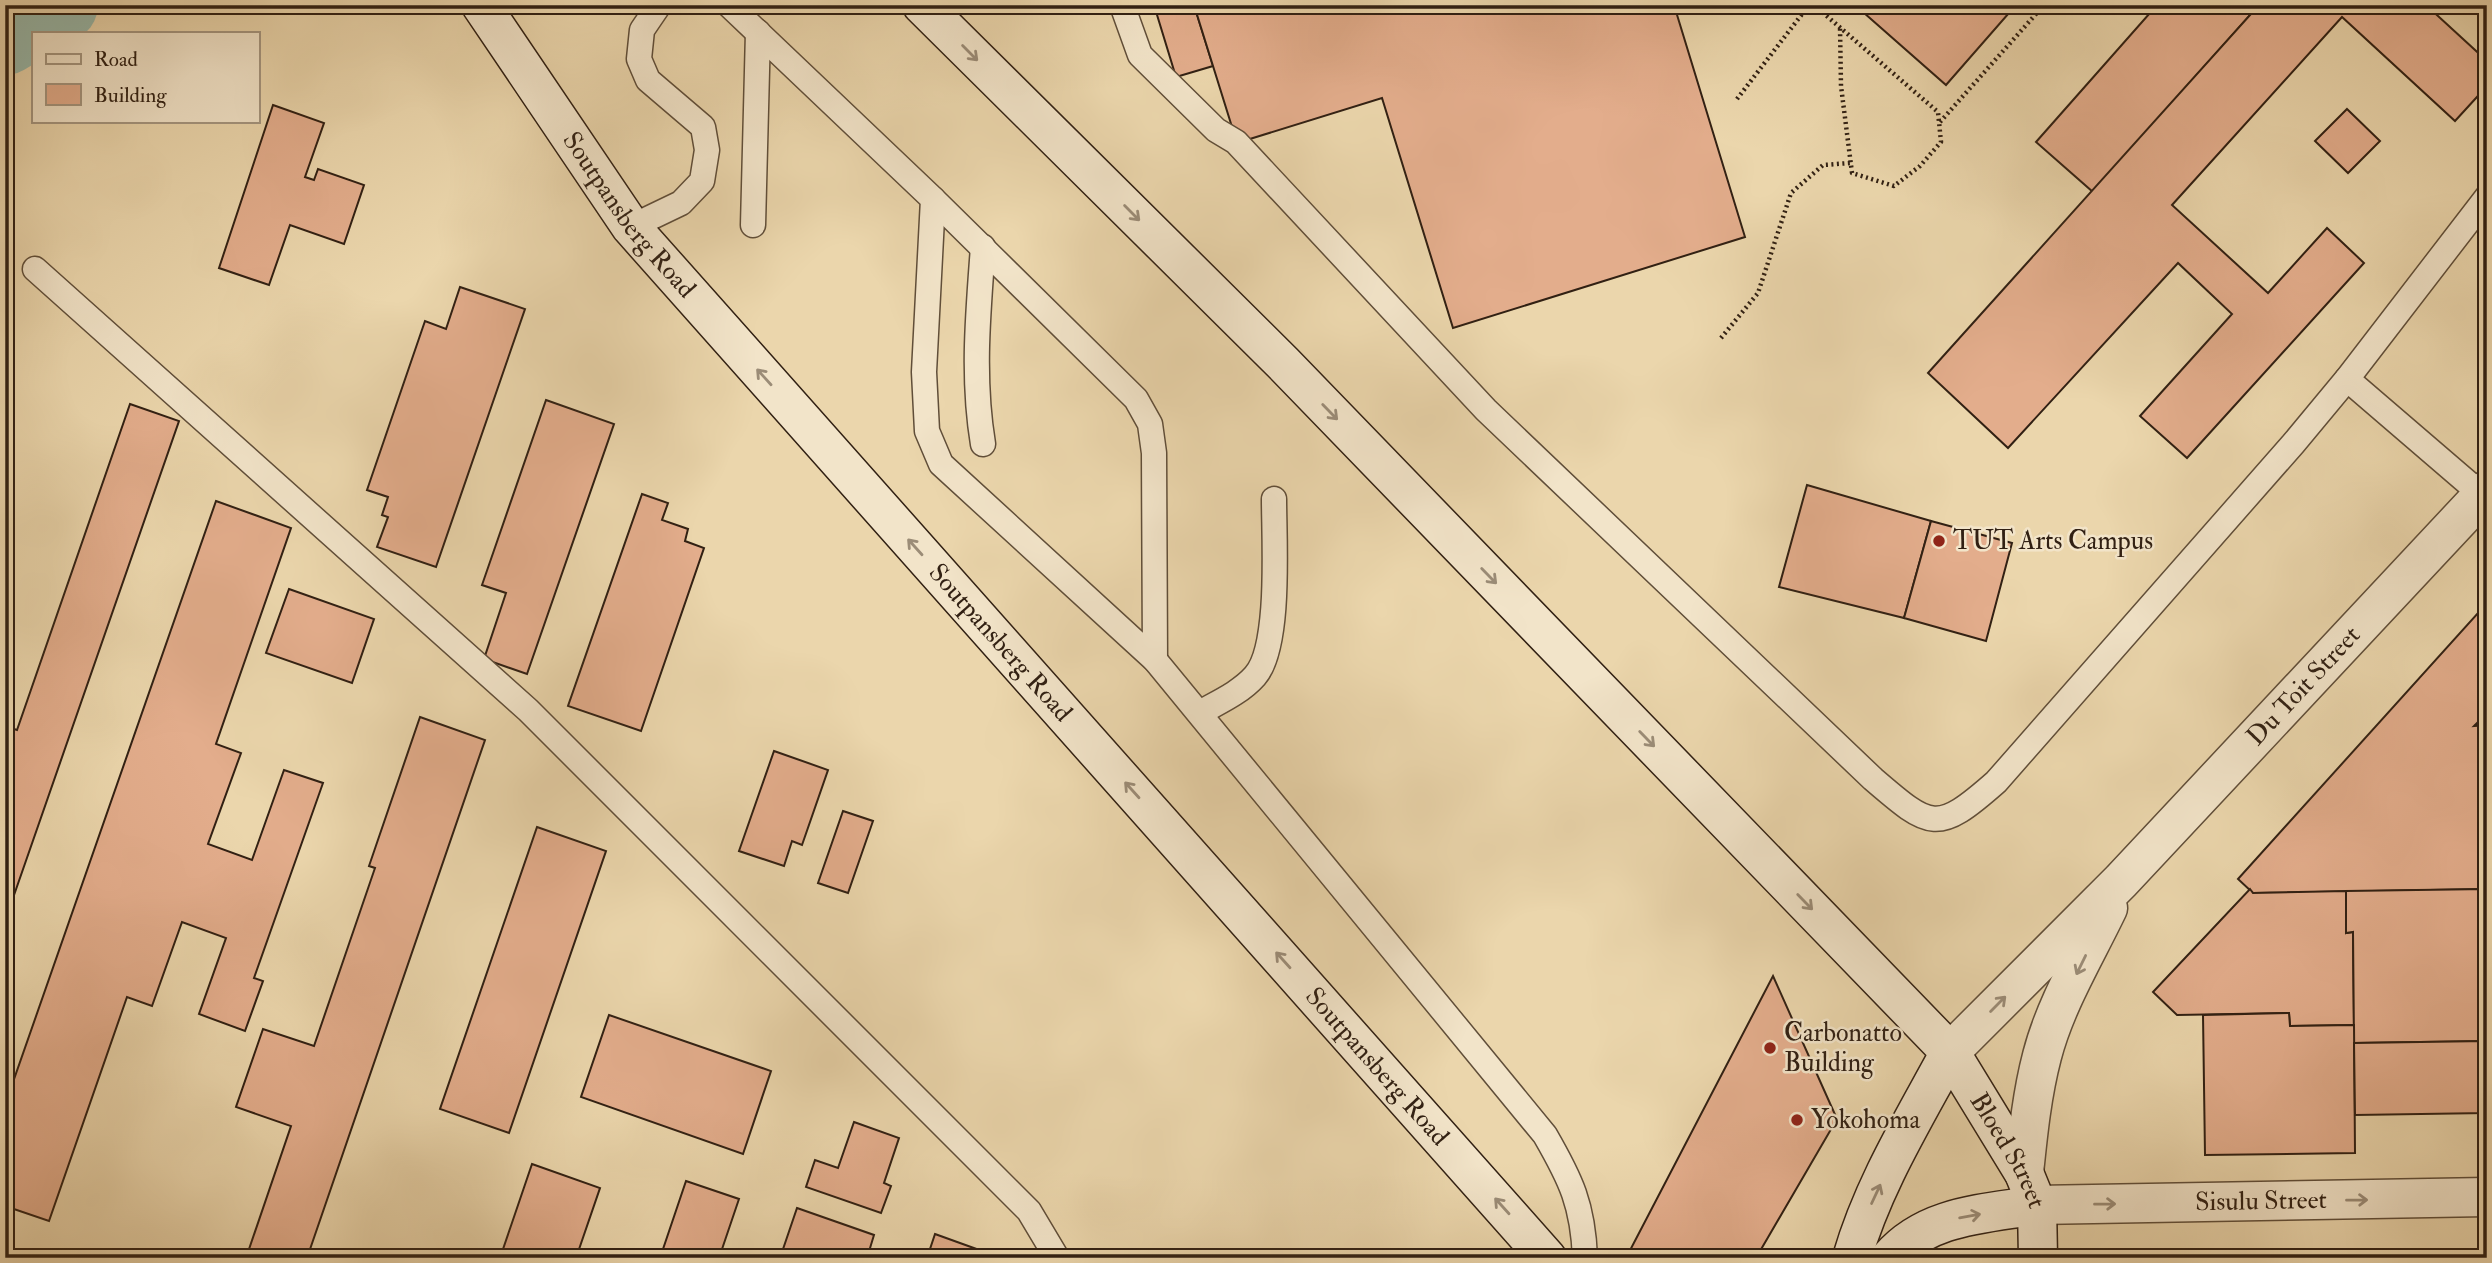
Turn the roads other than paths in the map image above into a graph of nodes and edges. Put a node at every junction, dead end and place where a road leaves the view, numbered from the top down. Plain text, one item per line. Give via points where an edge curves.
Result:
1 (481, 5) edge
2 (659, 5) edge
3 (729, 5) edge
4 (922, 5) edge
5 (1122, 5) edge
6 (758, 32) junction
7 (2487, 197) edge
8 (933, 199) junction
9 (753, 225) dead end
10 (631, 228) junction
11 (983, 247) junction
12 (35, 269) dead end
13 (2347, 379) junction
14 (983, 444) dead end
15 (2485, 492) edge
16 (1274, 499) dead end
17 (1155, 660) junction
18 (1201, 712) junction
19 (2121, 881) junction
20 (1950, 1052) junction
21 (2030, 1189) junction
22 (2487, 1197) edge
23 (1057, 1258) edge
24 (1547, 1258) edge
25 (1585, 1258) edge
26 (1852, 1258) edge
27 (1890, 1258) edge
28 (2038, 1258) edge

1 - 10 main road, Soutpansberg Road
2 - 10 lane via 642,30 639,59 648,80 702,127 708,150 702,181 681,203
3 - 6 lane
4 -> 20 main road via 1283,363
5 - 13 lane via 1140,55 1216,130 1236,142 1486,410 1873,779 1911,812 1926,817 1961,813 1996,782
6 - 8 lane
6 - 9 lane
7 - 13 lane
8 - 11 lane
8 - 17 lane via 924,372 927,431 941,464
24 -> 10 main road, Soutpansberg Road
11 - 14 lane via 975,361
11 - 17 lane via 1127,390 1150,424
12 - 23 lane via 528,710 1029,1211
13 - 15 lane
15 - 19 main road, Du Toit Street
16 - 18 lane via 1272,631 1265,659 1243,688
17 - 18 lane
18 - 25 lane via 1545,1135 1573,1184
20 -> 19 main road, Du Toit Street
19 -> 21 main road, Du Toit Street via 2042,1053 2033,1095
20 - 21 main road, Bloed Street
26 -> 20 main road, Du Toit Street via 1890,1164
21 -> 22 main road, Sisulu Street
27 -> 21 main road, Sisulu Street via 1931,1226
21 - 28 main road, Bloed Street

